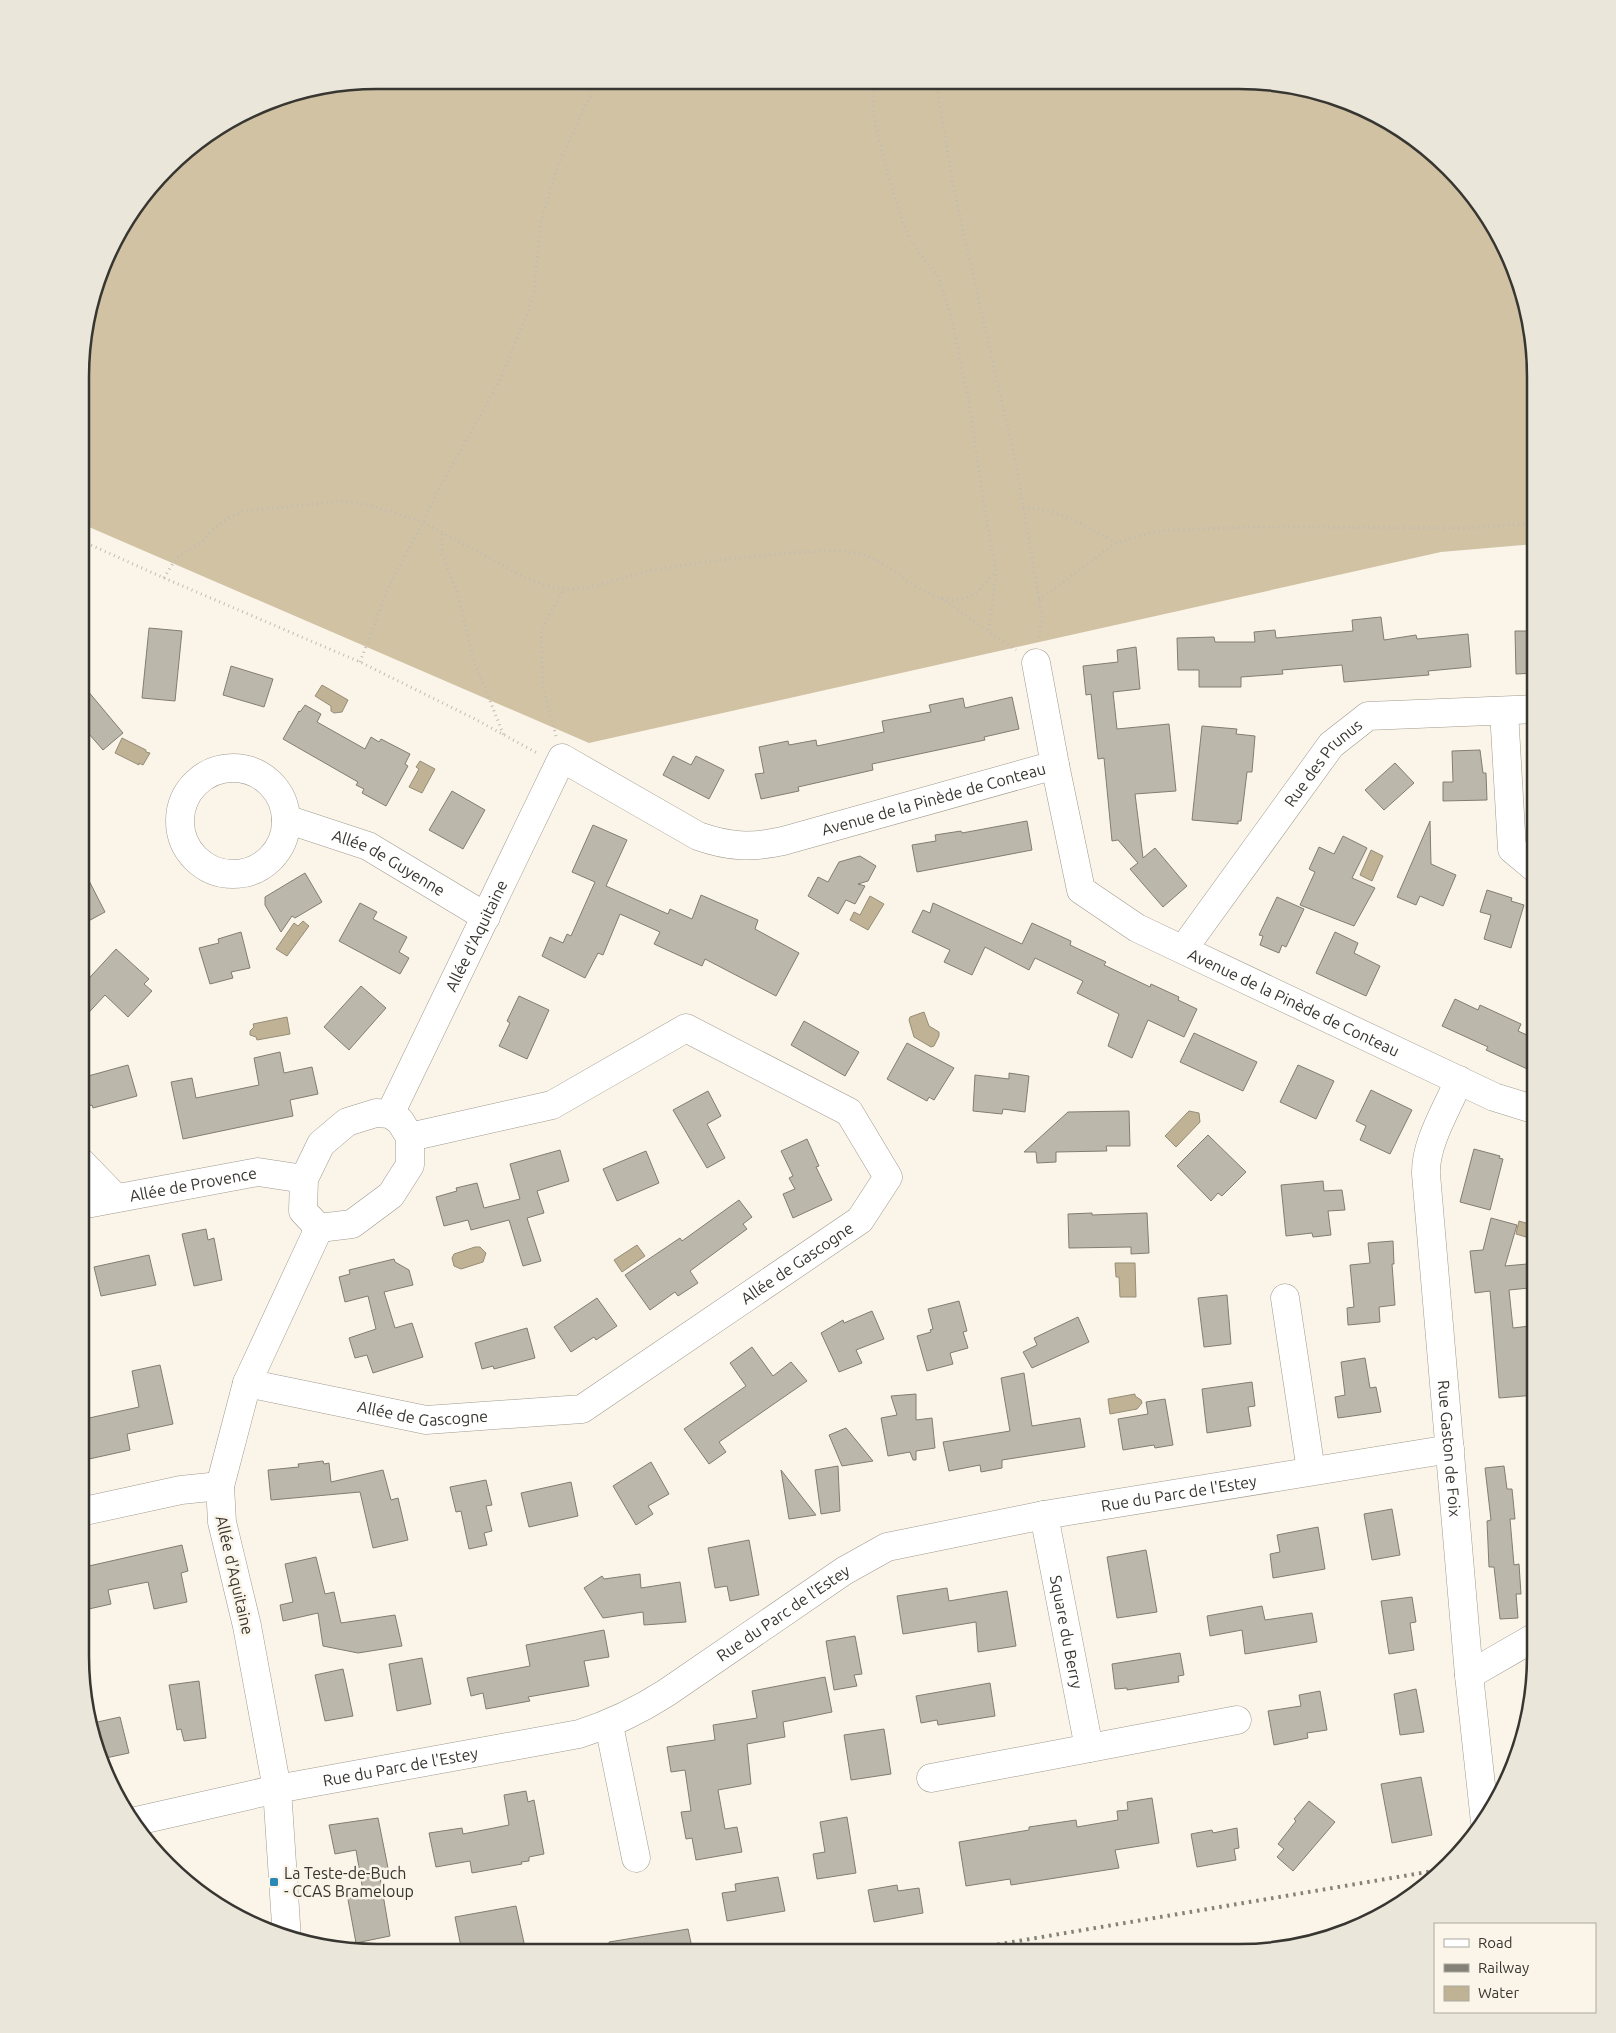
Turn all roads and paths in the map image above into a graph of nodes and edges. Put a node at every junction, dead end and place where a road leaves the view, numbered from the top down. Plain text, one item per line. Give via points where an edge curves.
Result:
1 (593, 89) edge
2 (875, 89) edge
3 (937, 89) edge
4 (1023, 507) junction
5 (423, 522) junction
6 (1527, 524) edge
7 (442, 533) junction
8 (1116, 543) junction
9 (89, 544) edge
10 (996, 570) junction
11 (164, 578) junction
12 (564, 589) junction
13 (940, 598) junction
14 (1039, 600) junction
15 (989, 632) junction
16 (360, 662) junction
17 (1036, 663) junction
18 (1527, 710) edge
19 (1504, 711) junction
20 (505, 737) junction
21 (562, 758) junction
22 (1055, 765) junction
23 (286, 819) dead end
24 (1527, 862) edge
25 (486, 917) junction
26 (1184, 948) junction
27 (1459, 1080) junction
28 (1527, 1107) edge
29 (390, 1114) junction
30 (410, 1137) junction
31 (89, 1170) edge
32 (304, 1179) junction
33 (115, 1198) junction
34 (89, 1203) edge
35 (319, 1228) junction
36 (1285, 1298) dead end
37 (247, 1383) junction
38 (1450, 1449) junction
39 (1311, 1471) junction
40 (220, 1486) junction
41 (89, 1510) edge
42 (1044, 1515) junction
43 (1527, 1642) edge
44 (1469, 1675) junction
45 (1237, 1720) dead end
46 (608, 1725) junction
47 (1089, 1748) junction
48 (931, 1778) dead end
49 (277, 1789) junction
50 (1484, 1809) edge
51 (140, 1820) edge
52 (636, 1858) dead end
53 (286, 1930) edge

1 - 5 path via 559,163 541,221 533,299 500,380
2 - 10 path via 876,129 894,194 906,229 922,259 938,275 951,316 968,397
3 - 4 path via 955,195
4 - 8 path via 1056,512
4 - 14 path
5 - 7 path
5 - 11 path via 345,501 244,511 228,518 202,542 177,557
5 - 16 path via 390,584
6 - 8 path via 1470,528 1191,529 1148,533
7 - 12 path via 535,582
7 - 20 path via 442,554 458,595 473,658
8 - 14 path
9 - 11 path
10 - 13 path via 974,595 962,599
10 - 15 path
11 - 16 path
12 - 13 path via 601,585 660,569 769,554 838,550 872,559
12 - 21 path via 541,630 543,687
13 - 15 path
14 - 17 path via 1042,617
15 - 17 path
16 - 20 path via 476,719
17 - 22 street
18 - 19 street, Rue des Prunus
19 - 24 street via 1512,849
19 - 26 street, Rue des Prunus via 1368,716 1331,745
20 - 21 path via 541,755
21 - 22 street, Avenue de la Pinède de Conteau via 698,836 735,846 783,841
21 - 25 street, Allée d'Aquitaine
22 - 26 street, Avenue de la Pinède de Conteau via 1081,890 1137,928
23 - 25 street, Allée de Guyenne via 368,846
25 - 29 street, Allée d'Aquitaine
26 - 27 street, Avenue de la Pinède de Conteau
27 - 28 street, Avenue de la Pinède de Conteau via 1494,1097
27 - 38 street, Rue Gaston de Foix via 1426,1163
29 - 30 street via 400,1121
29 - 32 street via 376,1113 347,1122 322,1144
30 - 35 street via 410,1166 391,1195 352,1224
30 - 37 street, Allée de Gascogne via 552,1105 686,1028 849,1112 888,1177 860,1220 582,1409 426,1420
31 - 33 street
32 - 33 street, Allée de Provence via 258,1172
32 - 35 street via 303,1211
33 - 34 street, Allée de Provence
35 - 37 street, Allée d'Aquitaine
36 - 39 street
37 - 40 street, Allée d'Aquitaine
38 - 39 street, Rue du Parc de l'Estey
38 - 44 street, Rue Gaston de Foix
39 - 42 street, Rue du Parc de l'Estey
40 - 41 street via 182,1490
40 - 49 street, Allée d'Aquitaine via 222,1522 247,1626
42 - 46 street, Rue du Parc de l'Estey via 887,1547 844,1570 666,1693
42 - 47 street, Square du Berry
43 - 44 street
44 - 50 street, Rue Gaston de Foix
45 - 47 street
46 - 49 street, Rue du Parc de l'Estey via 579,1734
46 - 52 street
47 - 48 street
49 - 51 street, Rue du Parc de l'Estey
49 - 53 street, Allée d'Aquitaine

